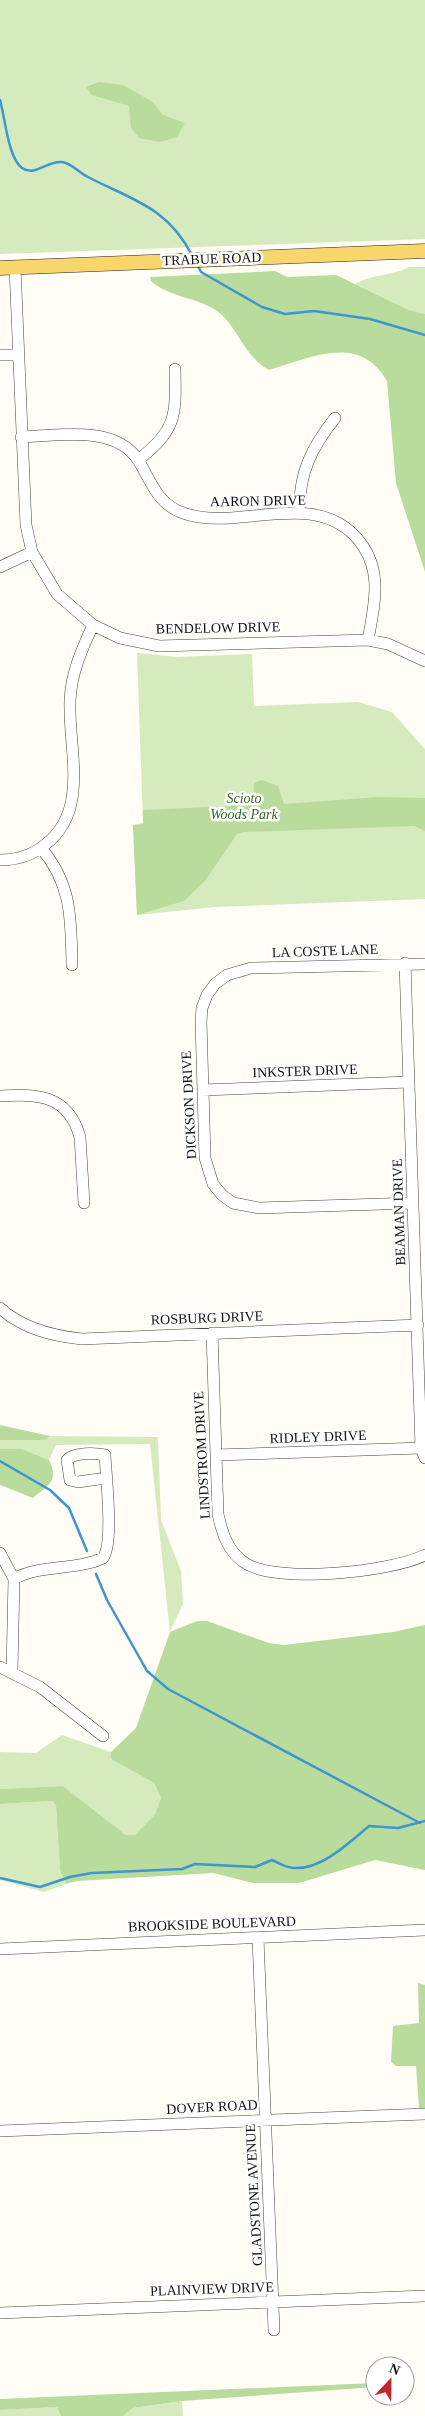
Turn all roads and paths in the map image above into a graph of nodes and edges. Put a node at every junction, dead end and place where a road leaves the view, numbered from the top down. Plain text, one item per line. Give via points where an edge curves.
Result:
1 (425, 252) edge
2 (15, 267) junction
3 (0, 268) edge
4 (18, 355) junction
5 (0, 356) edge
6 (175, 369) dead end
7 (335, 418) dead end
8 (20, 437) junction
9 (138, 460) junction
10 (300, 513) junction
11 (32, 552) junction
12 (0, 567) edge
13 (93, 625) junction
14 (368, 640) junction
15 (425, 661) edge
16 (41, 848) junction
17 (0, 860) edge
18 (404, 963) junction
19 (72, 964) dead end
20 (425, 964) edge
21 (227, 975) joint
22 (409, 1082) junction
23 (203, 1090) junction
24 (0, 1096) edge
25 (84, 1203) dead end
26 (413, 1203) junction
27 (2, 1310) edge
28 (418, 1325) junction
29 (212, 1333) junction
30 (423, 1453) edge
31 (216, 1455) junction
32 (106, 1478) dead end
33 (0, 1553) edge
34 (425, 1555) edge
35 (14, 1579) junction
36 (0, 1667) edge
37 (12, 1671) junction
38 (103, 1736) dead end
39 (425, 1930) edge
40 (258, 1938) junction
41 (0, 1949) edge
42 (425, 2114) edge
43 (265, 2119) junction
44 (0, 2131) edge
45 (425, 2296) edge
46 (274, 2301) junction
47 (0, 2313) edge
48 (274, 2330) dead end

1 - 2 main road, TRABUE ROAD
2 - 3 main road, TRABUE ROAD
2 - 4 street, BENDELOW DRIVE
4 - 5 street
4 - 8 street, BENDELOW DRIVE
6 - 9 street via 174,417 163,438
7 - 10 street via 318,439 306,463 299,494
8 - 9 street, AARON DRIVE via 100,436 124,446
8 - 11 street, BENDELOW DRIVE via 26,525
9 - 10 street, AARON DRIVE via 158,497 183,513 207,517
10 - 14 street, AARON DRIVE via 341,524 368,554 377,587
11 - 12 street
11 - 13 street, BENDELOW DRIVE via 57,594
13 - 14 street, BENDELOW DRIVE via 120,638 159,646
13 - 16 street via 76,663 70,700 72,805 58,833
14 - 15 street, BENDELOW DRIVE via 388,644
16 - 17 street via 17,858
16 - 19 street via 57,868 66,890 71,916
18 - 20 street, LA COSTE LANE
18 - 21 street, LA COSTE LANE via 251,968
18 - 22 street, BEAMAN DRIVE
21 - 23 street, DICKSON DRIVE via 207,994 202,1008
22 - 23 street, INKSTER DRIVE
22 - 26 street, BEAMAN DRIVE
23 - 26 street, DICKSON DRIVE via 208,1170 213,1184 233,1202 259,1208
24 - 25 street via 39,1096 54,1101 68,1112 80,1136
26 - 28 street, BEAMAN DRIVE
27 - 29 street, ROSBURG DRIVE via 41,1332 82,1339
28 - 29 street, ROSBURG DRIVE
28 - 30 street, BEAMAN DRIVE
29 - 31 street, LINDSTROM DRIVE
30 - 31 street, RIDLEY DRIVE
31 - 34 street, LINDSTROM DRIVE via 222,1534 232,1552 258,1570 288,1574 375,1570
32 - 35 street via 108,1545 102,1558
33 - 35 street
35 - 37 street
36 - 37 street
37 - 38 street via 59,1700
39 - 40 street, BROOKSIDE BOULEVARD
40 - 41 street, BROOKSIDE BOULEVARD
40 - 43 street, GLADSTONE AVENUE
42 - 43 street, DOVER ROAD
43 - 44 street, DOVER ROAD
43 - 46 street, GLADSTONE AVENUE
45 - 46 street, PLAINVIEW DRIVE
46 - 47 street, PLAINVIEW DRIVE
46 - 48 street, GLADSTONE AVENUE

